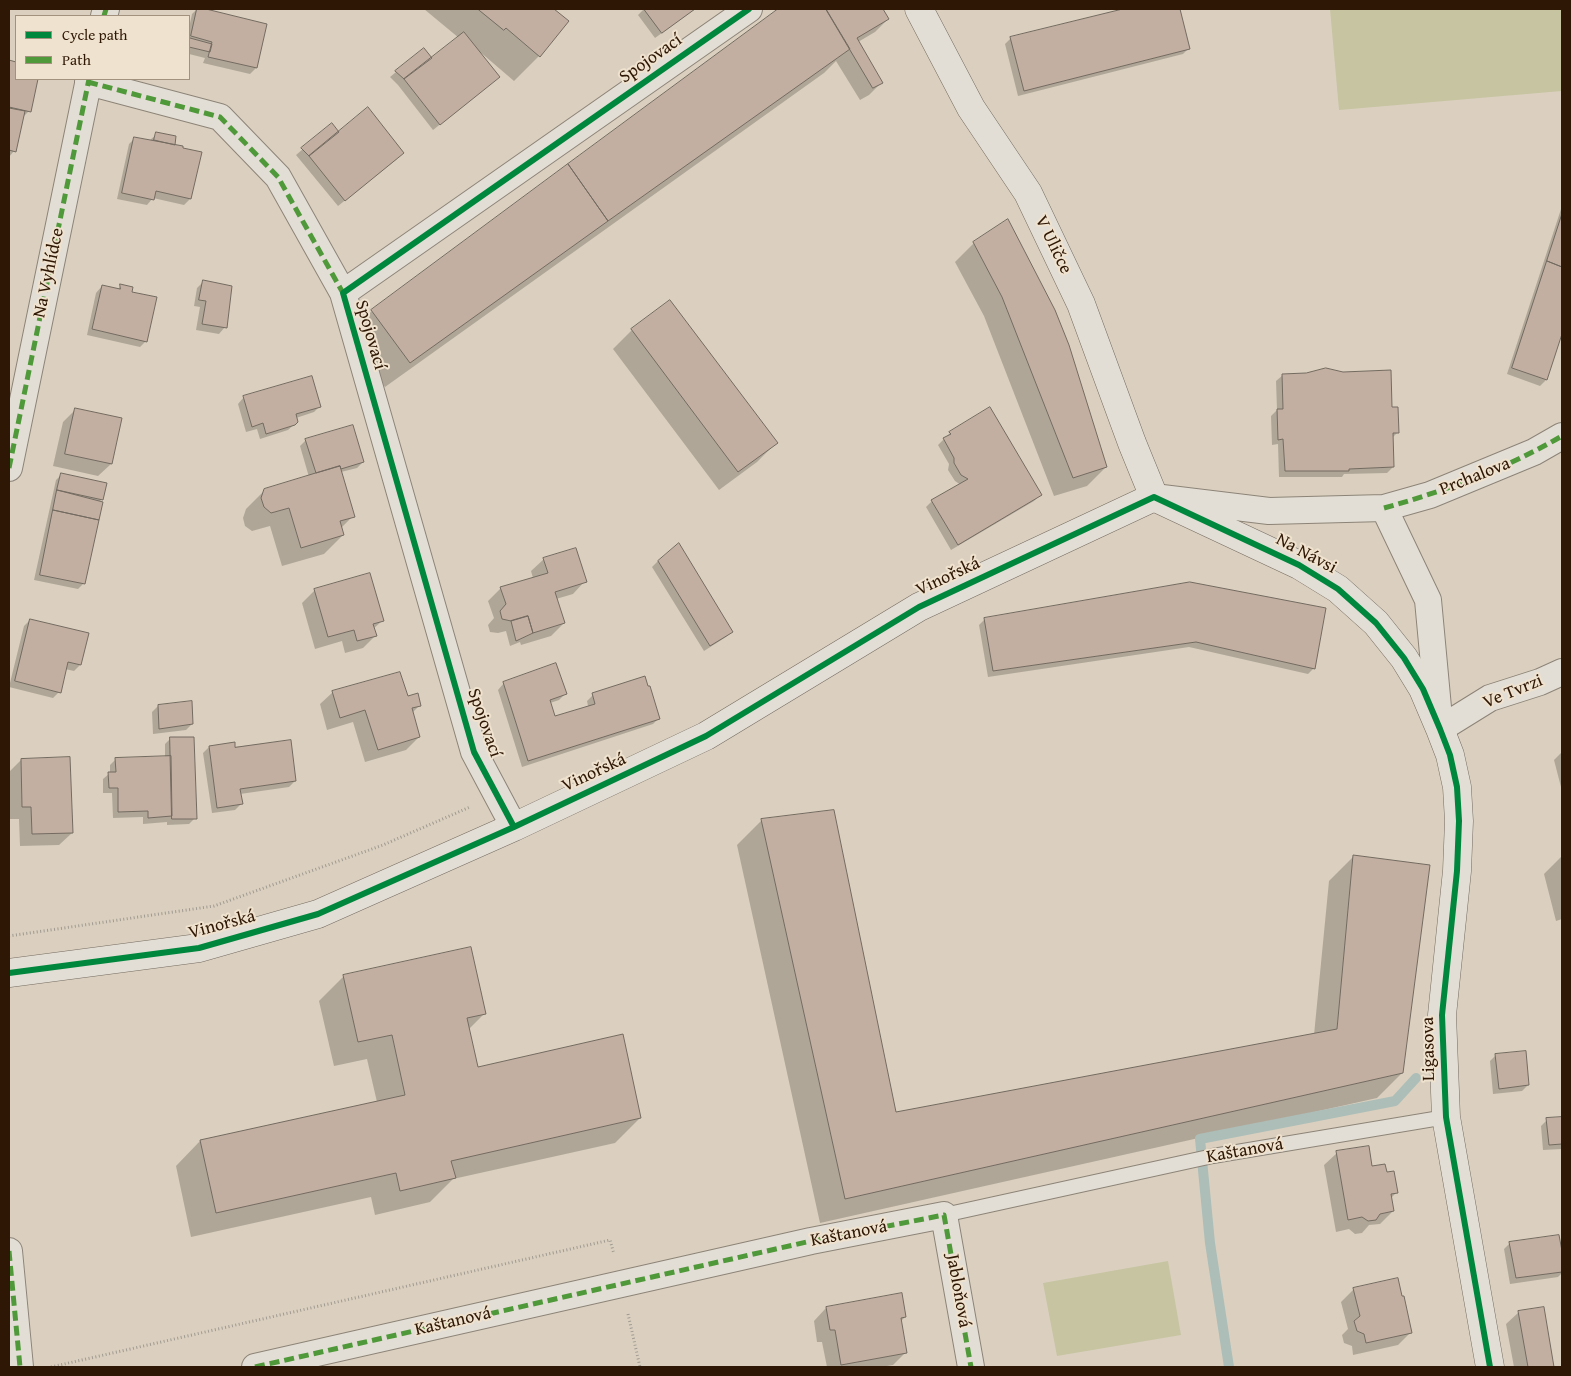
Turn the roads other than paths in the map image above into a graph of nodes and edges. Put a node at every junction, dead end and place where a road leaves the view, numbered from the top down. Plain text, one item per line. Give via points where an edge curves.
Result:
1 (749, 9) edge
2 (918, 9) edge
3 (89, 80) edge
4 (342, 293) junction
5 (1562, 436) edge
6 (9, 468) edge
7 (1154, 497) junction
8 (1384, 508) junction
9 (1562, 672) edge
10 (1440, 729) junction
11 (514, 827) junction
12 (9, 973) edge
13 (1446, 1117) junction
14 (944, 1215) junction
15 (9, 1251) edge
16 (20, 1367) edge
17 (255, 1367) edge
18 (971, 1367) edge
19 (1490, 1367) edge

1 - 4 street, Spojovací
2 - 7 street, V Uličce via 971,108 1032,202 1081,304
3 - 4 street, Spojovací via 220,117 278,177
3 - 6 street, Na Vyhlídce
4 - 11 street, Spojovací via 474,752
5 - 8 street, Prchalova via 1534,452 1430,495
7 - 8 street, Na Návsi via 1269,511
7 - 10 street, Na Návsi via 1299,565 1338,589 1376,623 1404,658
7 - 11 street, Vinořská via 919,607 706,736
8 - 10 street via 1428,600
9 - 10 street, Ve Tvrzi via 1490,698
10 - 13 street, Ligasova via 1457,787 1459,821 1442,1015
11 - 12 street, Vinořská via 318,914 199,948
13 - 14 lane, Kaštanová via 1214,1156
13 - 19 street, Ligasova
14 - 17 street, Kaštanová via 792,1245
14 - 18 street, Jabloňová
15 - 16 street

